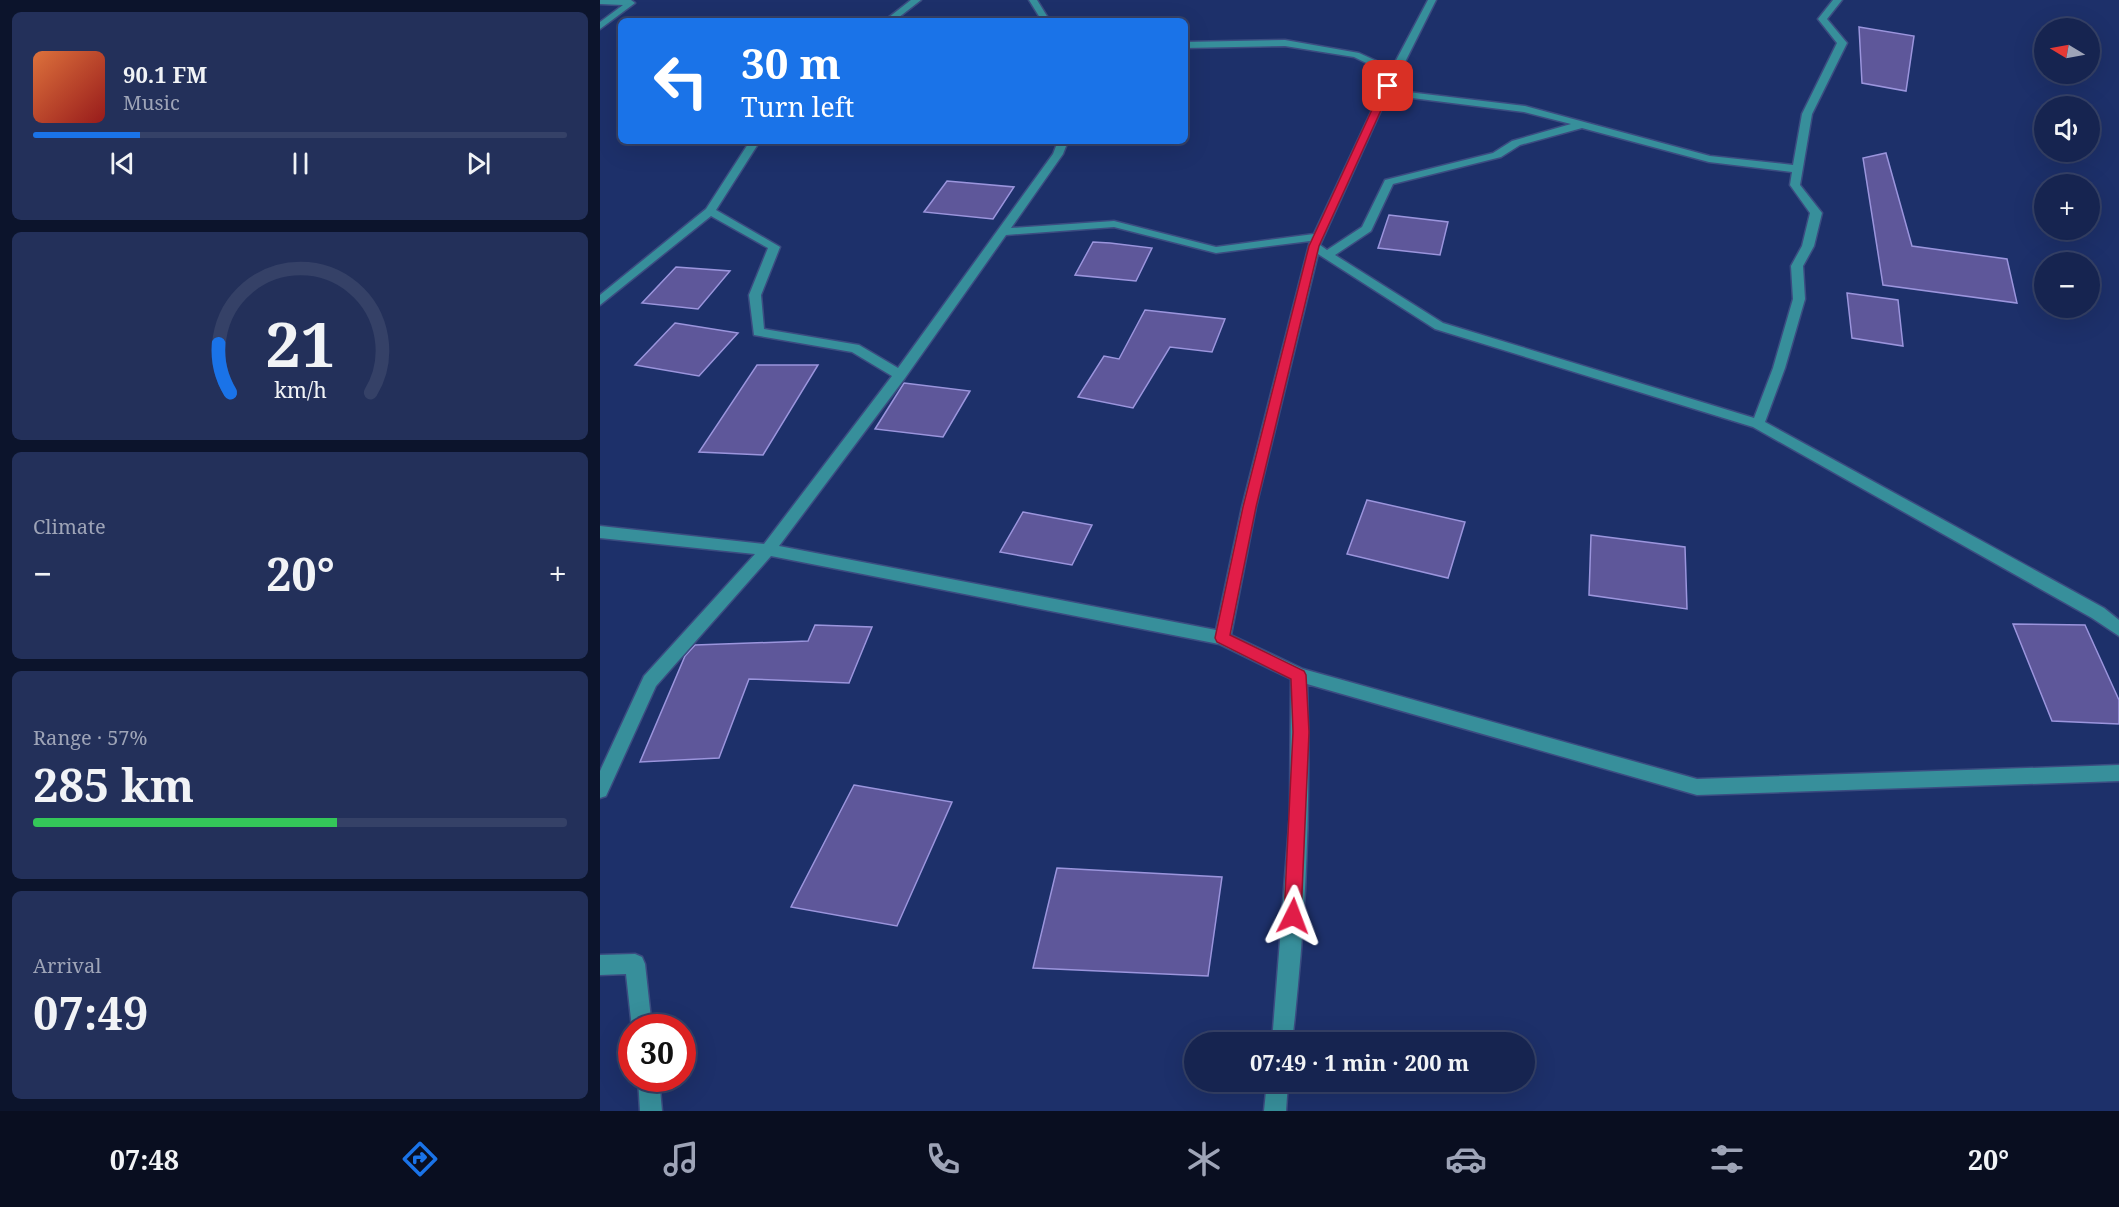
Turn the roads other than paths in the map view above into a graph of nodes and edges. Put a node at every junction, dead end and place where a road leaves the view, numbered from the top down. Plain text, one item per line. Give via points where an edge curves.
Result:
1 (917, 0) edge
2 (1033, 0) edge
3 (1432, 0) edge
4 (1838, 0) edge
5 (600, 1) edge
6 (892, 18) edge
7 (1044, 18) edge
8 (600, 26) edge
9 (1188, 45) edge
10 (1394, 73) junction
11 (1384, 92) junction
12 (1582, 124) junction
13 (753, 144) edge
14 (1062, 144) edge
15 (1797, 169) junction
16 (710, 211) junction
17 (1002, 232) junction
18 (1316, 242) junction
19 (1327, 255) junction
20 (600, 300) edge
21 (900, 375) junction
22 (1758, 424) junction
23 (600, 532) edge
24 (768, 550) junction
25 (2119, 629) edge
26 (1222, 638) junction
27 (1299, 675) junction
28 (2119, 773) edge
29 (600, 790) edge
30 (600, 965) edge
31 (640, 1014) edge
32 (1283, 1032) edge
33 (649, 1092) edge
34 (1277, 1092) edge
35 (651, 1111) edge
36 (1275, 1111) edge

1 - 6 street
2 - 7 street
3 - 10 street
4 - 15 street via 1822,19 1842,43 1807,114
5 - 8 street via 631,3
9 - 10 street via 1285,43 1356,55
10 - 11 street
11 - 12 street via 1525,109
11 - 18 street
12 - 15 street via 1709,159
12 - 19 street via 1516,143 1497,155 1389,182 1367,229
13 - 16 street
14 - 17 street
15 - 22 street via 1795,185 1816,213 1808,246 1797,266 1799,299
16 - 20 street
16 - 21 street via 774,247 755,295 758,332 855,348
17 - 18 street via 1114,224 1216,250
17 - 21 street
18 - 19 street
18 - 26 street via 1249,507
19 - 22 street via 1440,326
21 - 24 street
22 - 25 street via 2098,613
23 - 24 street
24 - 26 street
24 - 29 street via 650,681
26 - 27 street
27 - 28 street via 1697,788
27 - 32 street via 1301,732
30 - 31 street via 635,964
33 - 35 street
34 - 36 street

